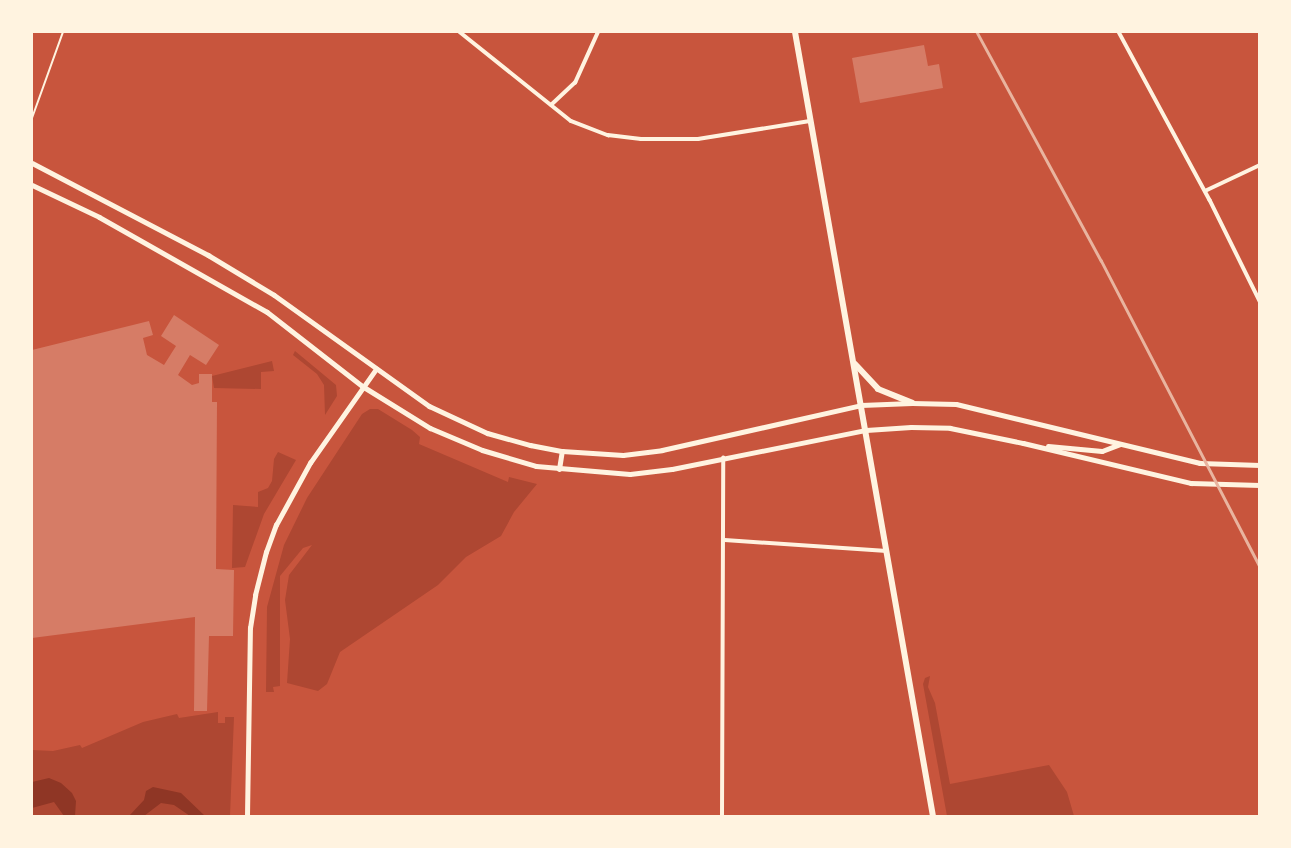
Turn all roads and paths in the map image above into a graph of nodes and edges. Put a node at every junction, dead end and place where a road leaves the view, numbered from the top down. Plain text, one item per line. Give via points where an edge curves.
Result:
1 (63, 32) edge
2 (460, 32) edge
3 (598, 32) edge
4 (795, 32) edge
5 (1119, 32) edge
6 (551, 105) junction
7 (32, 118) edge
8 (812, 120) junction
9 (32, 163) edge
10 (1259, 164) edge
11 (32, 185) edge
12 (1205, 191) junction
13 (107, 203) junction
14 (99, 217) junction
15 (1259, 301) edge
16 (853, 362) junction
17 (376, 369) junction
18 (362, 386) junction
19 (912, 403) junction
20 (861, 405) junction
21 (866, 430) junction
22 (1119, 444) junction
23 (1038, 446) junction
24 (562, 451) junction
25 (723, 458) junction
26 (1259, 465) edge
27 (559, 469) junction
28 (1259, 485) edge
29 (725, 540) junction
30 (889, 551) junction
31 (247, 817) edge
32 (722, 817) edge
33 (933, 817) edge

1 - 7 lane
2 - 6 street
3 - 6 street via 575,83
4 - 8 main road
5 - 12 street
6 - 8 street via 571,121 608,135 641,139 698,139
8 - 16 main road
9 - 13 main road
10 - 12 street
11 - 14 main road
12 - 15 street
13 - 14 main road
13 - 17 main road via 274,295
14 - 18 main road via 267,312
16 - 19 main road via 878,389
16 - 20 main road
17 - 18 street
17 - 24 main road via 455,420 487,433
18 - 27 main road via 430,428 482,450
18 - 31 street via 310,463 266,552 250,628
19 - 20 main road
19 - 22 main road via 956,404
20 - 21 main road
20 - 24 main road via 662,450 623,456
21 - 23 main road via 950,428
21 - 25 main road
21 - 30 main road
22 - 23 main road via 1102,451
22 - 26 main road via 1200,463
23 - 28 main road via 1191,482
24 - 27 main road
25 - 27 main road via 630,474
25 - 29 street
29 - 30 street
29 - 32 street
30 - 33 main road

